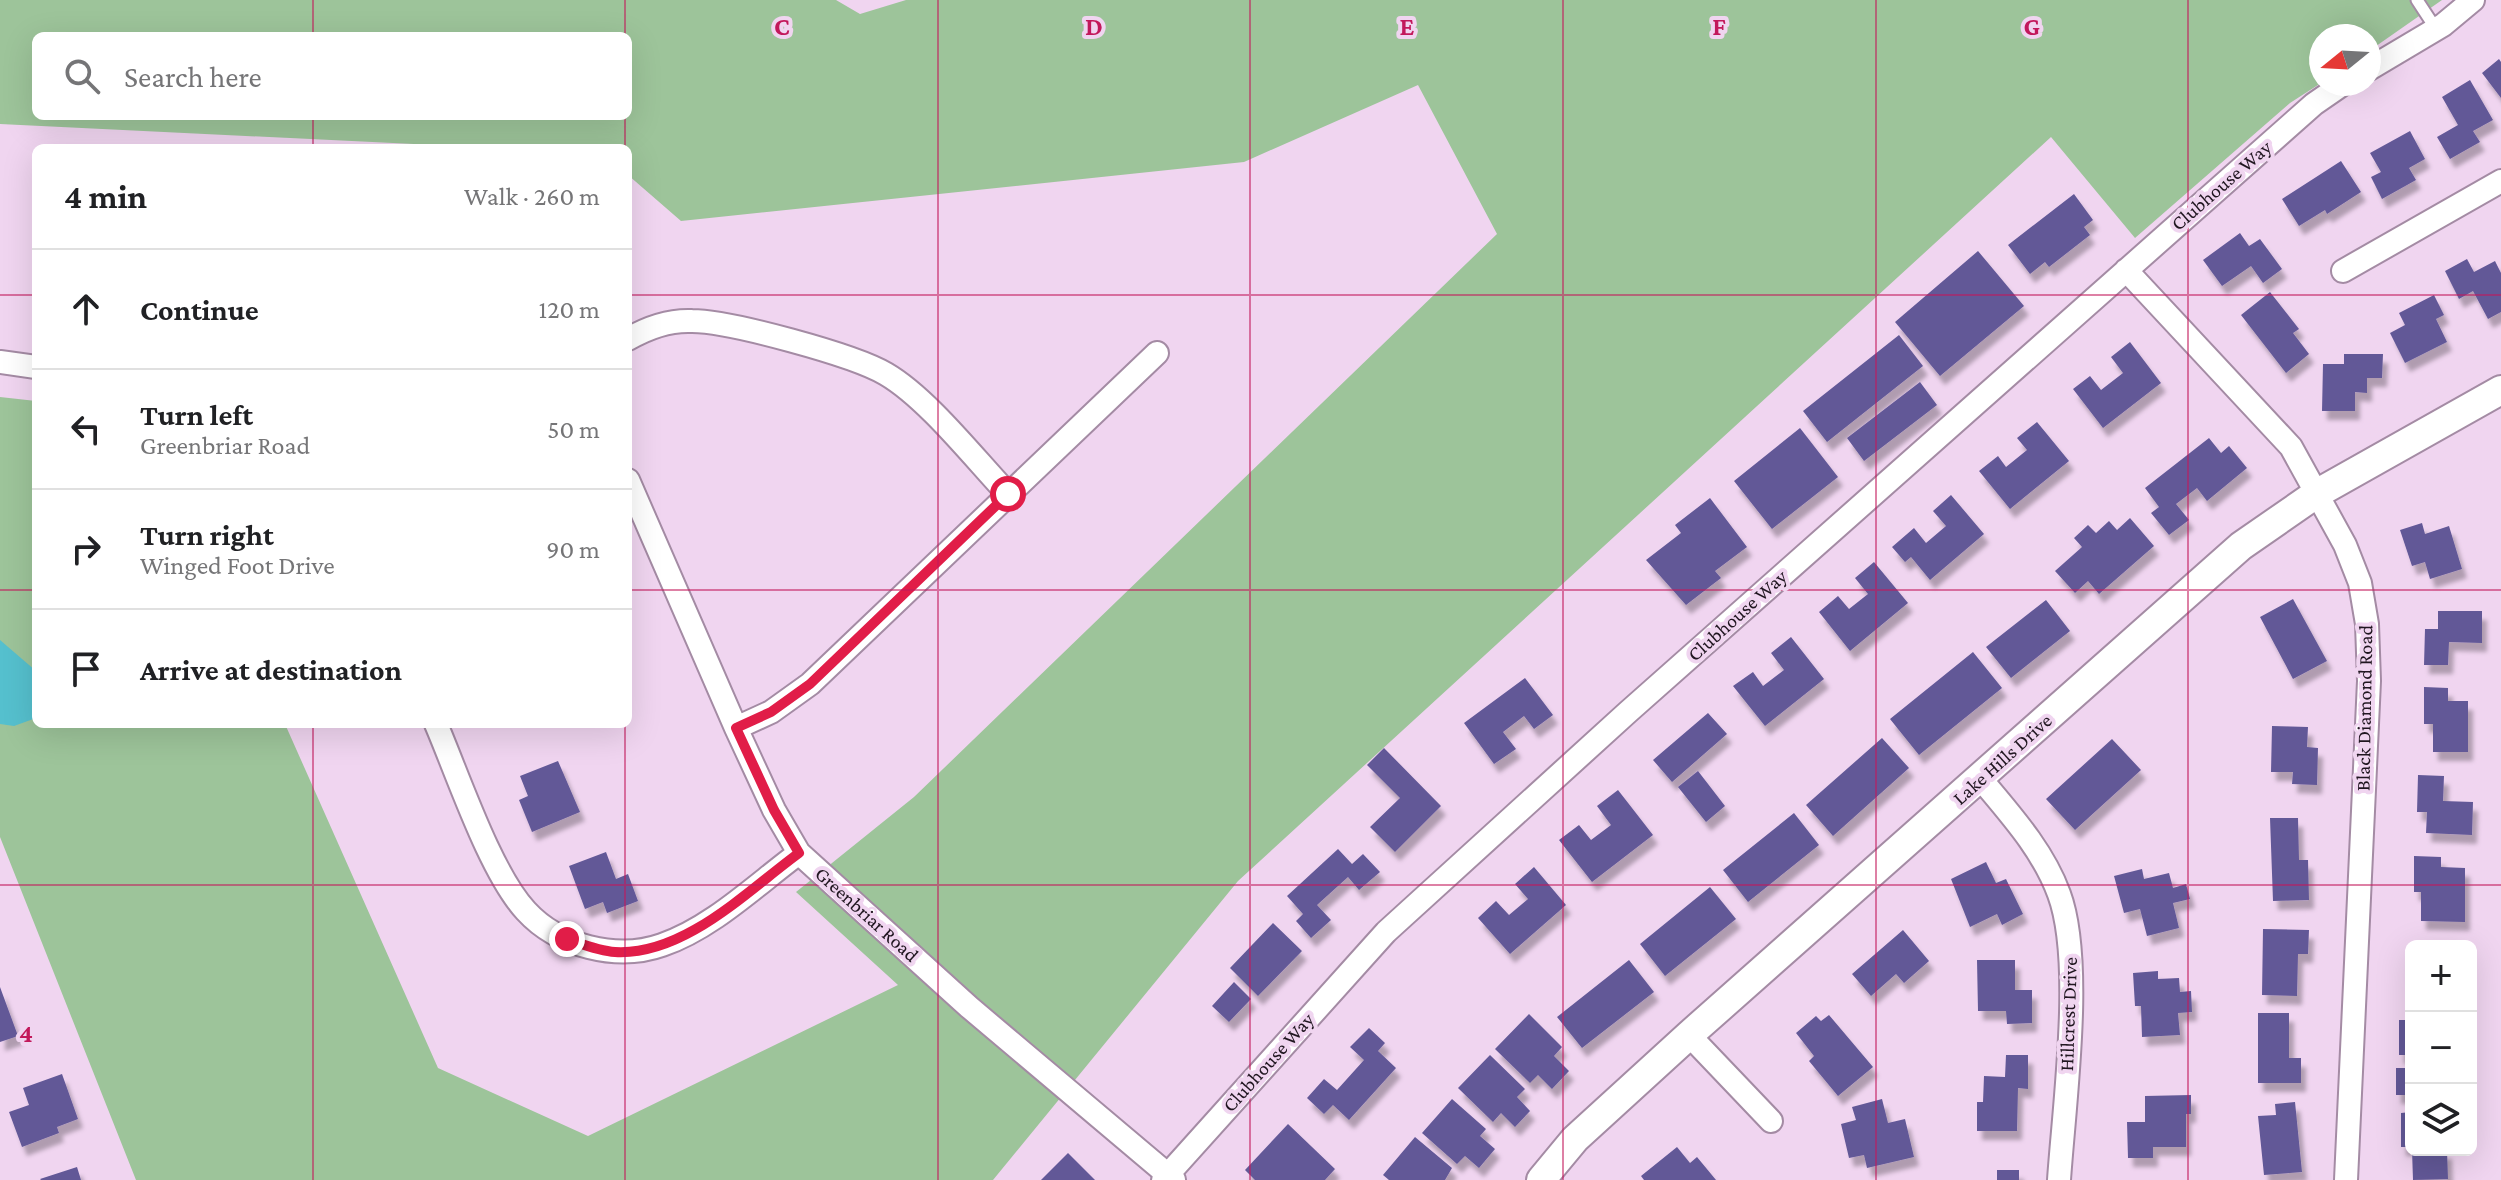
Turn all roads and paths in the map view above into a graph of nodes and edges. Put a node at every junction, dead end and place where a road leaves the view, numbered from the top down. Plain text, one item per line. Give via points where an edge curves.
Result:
1 (2417, 0) edge
2 (2473, 0) edge
3 (2436, 29) junction
4 (2381, 62) edge
5 (2326, 96) edge
6 (2501, 181) edge
7 (2126, 270) junction
8 (2343, 271) dead end
9 (632, 337) edge
10 (1157, 353) dead end
11 (0, 362) edge
12 (32, 366) edge
13 (2501, 390) edge
14 (632, 489) edge
15 (1008, 494) junction
16 (2316, 494) junction
17 (438, 728) edge
18 (736, 728) junction
19 (1980, 778) junction
20 (799, 853) junction
21 (1689, 1035) junction
22 (1771, 1121) dead end
23 (1168, 1178) edge
24 (1541, 1180) edge
25 (2059, 1180) edge
26 (2346, 1180) edge

1 - 3 lane
2 - 3 street
3 - 4 street
5 - 7 street, Clubhouse Way
6 - 8 street
7 - 16 street, Black Diamond Road via 2291,447
7 - 23 street, Clubhouse Way via 1386,932
9 - 15 street via 693,320 865,364 902,385
10 - 15 street
11 - 12 street
13 - 16 street, Lake Hills Drive
14 - 18 street, Greenbriar Road
15 - 18 street via 810,684 771,712
16 - 19 street, Lake Hills Drive via 2241,546
16 - 26 street, Black Diamond Road via 2355,570 2367,624 2369,681
17 - 20 street via 513,893 544,927 567,939 615,952 661,946 704,923
18 - 20 street, Greenbriar Road
19 - 21 street, Lake Hills Drive
19 - 25 street, Hillcrest Drive via 2031,839 2060,894 2070,945
20 - 23 street, Greenbriar Road
21 - 22 street
21 - 24 street, Lake Hills Drive via 1575,1139

